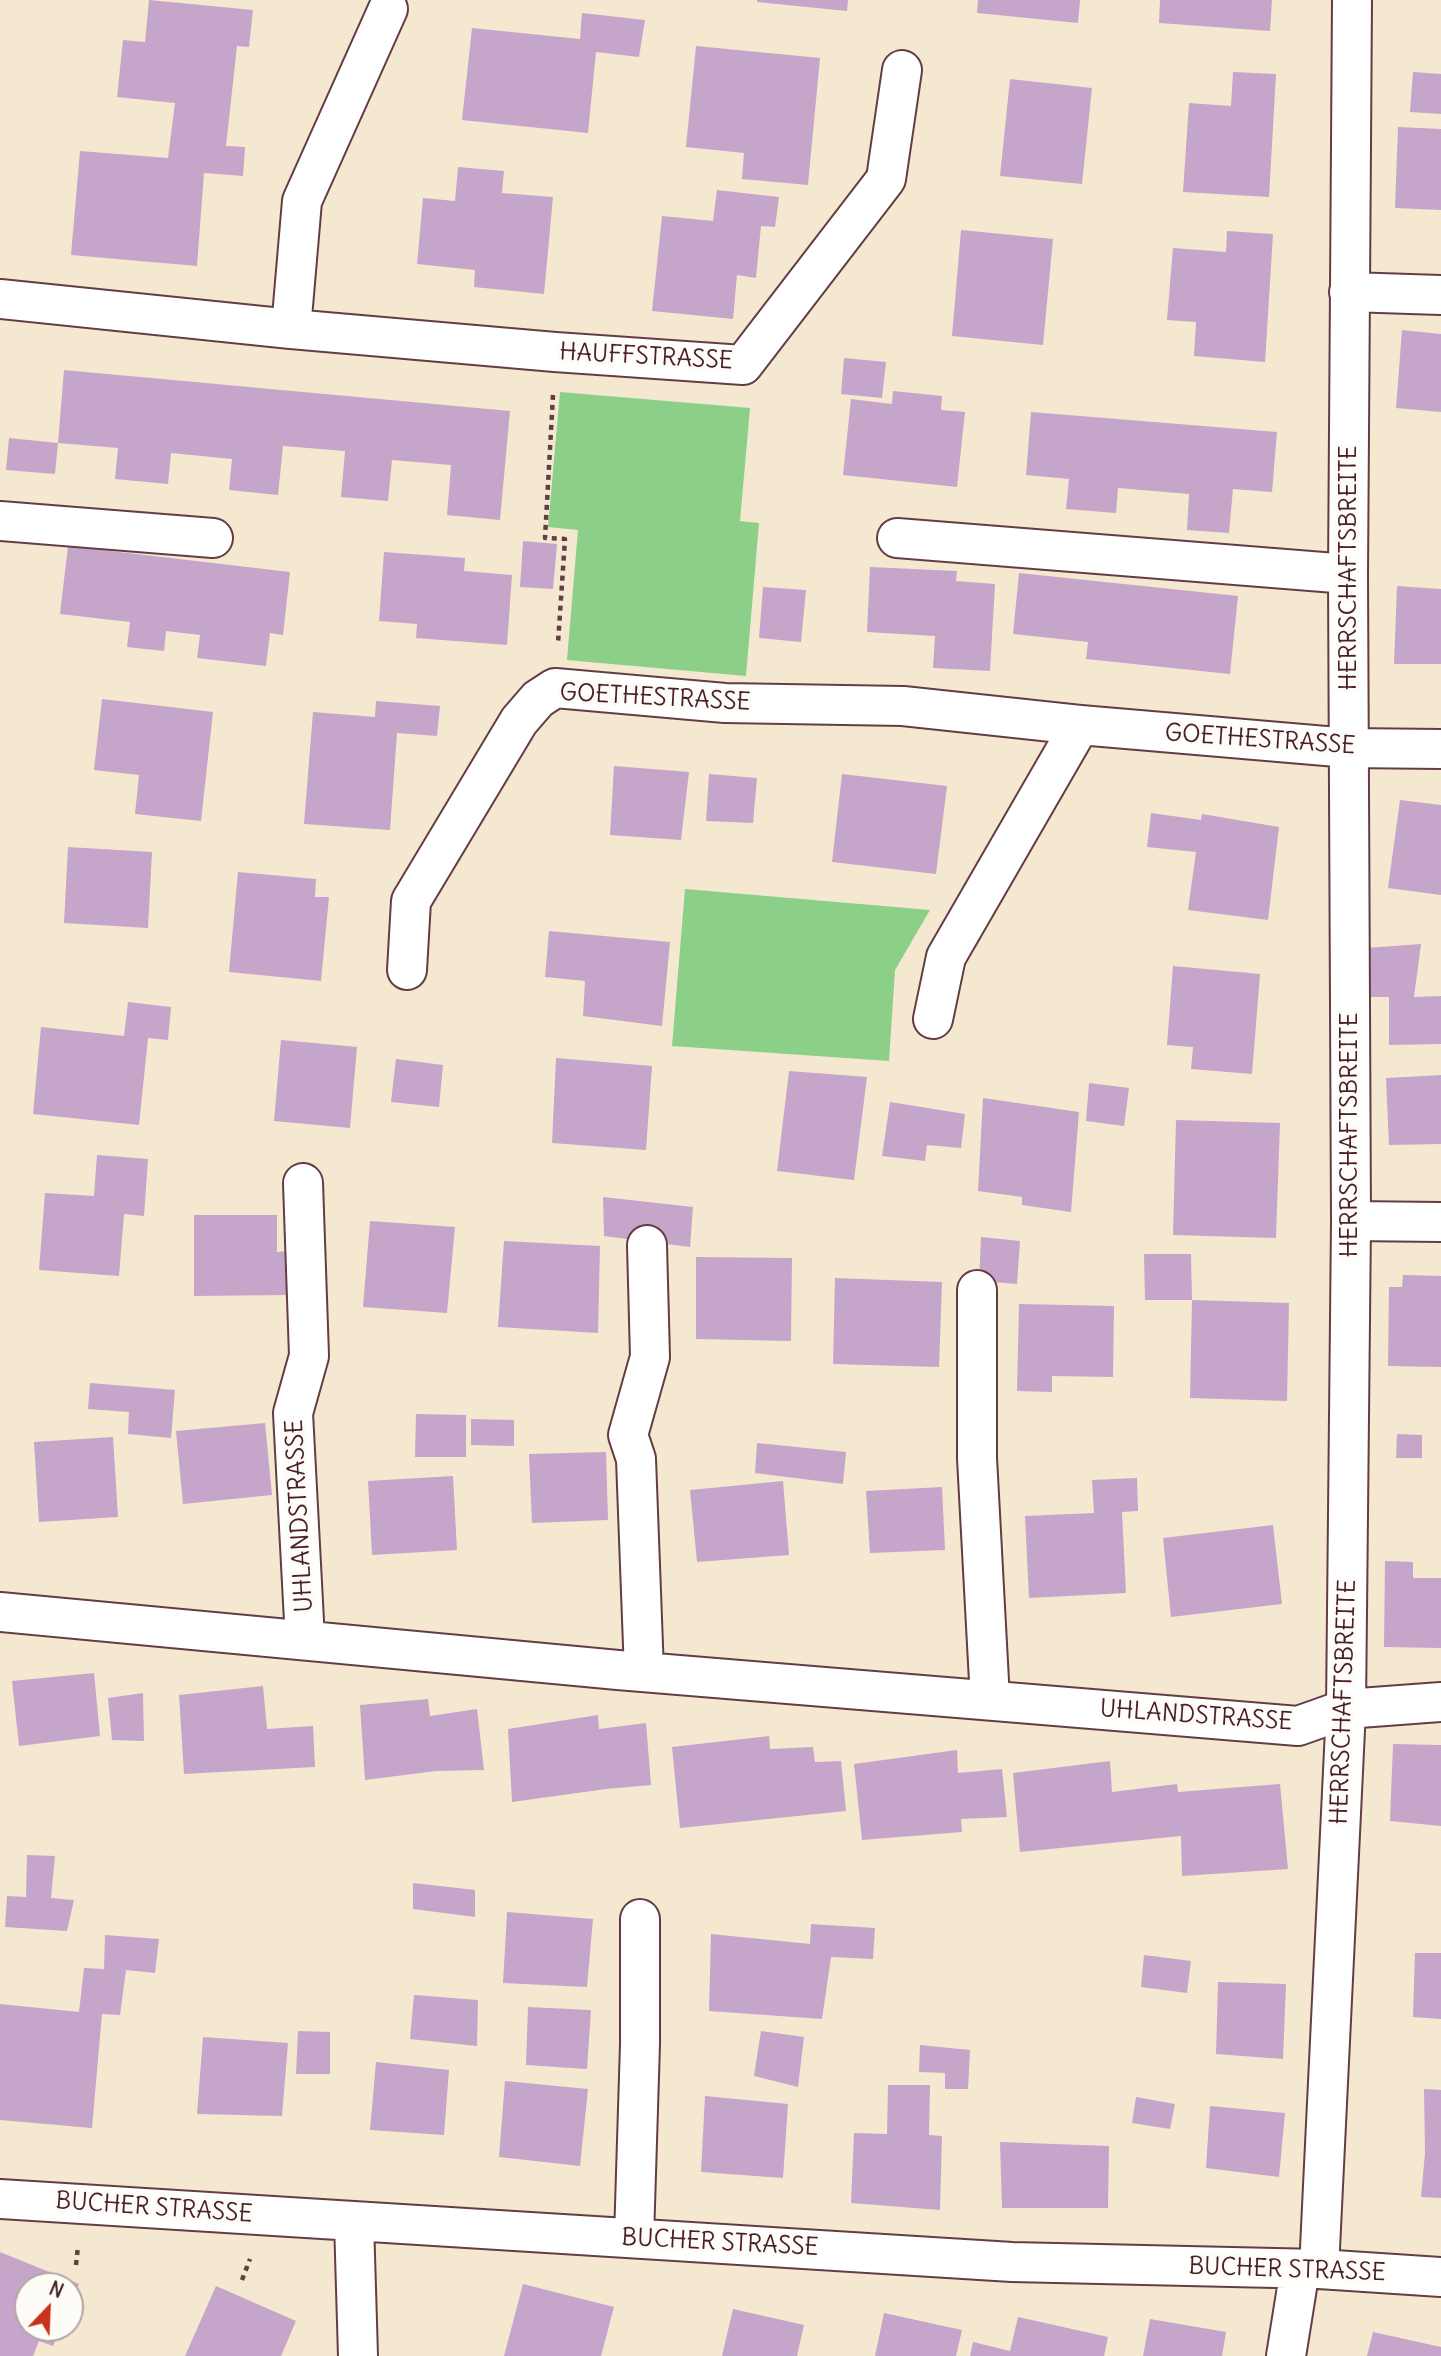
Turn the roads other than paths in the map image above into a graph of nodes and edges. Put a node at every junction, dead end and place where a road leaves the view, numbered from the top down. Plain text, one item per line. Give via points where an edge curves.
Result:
1 (1352, 0) edge
2 (388, 9) dead end
3 (902, 70) dead end
4 (1349, 292) junction
5 (1441, 295) edge
6 (0, 299) edge
7 (291, 328) junction
8 (0, 521) edge
9 (214, 538) dead end
10 (897, 538) dead end
11 (1349, 574) junction
12 (1080, 725) junction
13 (1349, 748) junction
14 (1441, 749) edge
15 (407, 970) dead end
16 (933, 1019) dead end
17 (303, 1183) dead end
18 (1351, 1221) junction
19 (1441, 1222) edge
20 (647, 1245) dead end
21 (977, 1290) dead end
22 (0, 1612) edge
23 (305, 1640) junction
24 (644, 1672) junction
25 (990, 1700) junction
26 (1441, 1702) edge
27 (1346, 1709) junction
28 (640, 1919) dead end
29 (0, 2199) edge
30 (354, 2221) junction
31 (634, 2238) junction
32 (1310, 2269) junction
33 (1441, 2277) edge
34 (358, 2356) edge
35 (1286, 2356) edge

1 - 4 street, HERRSCHAFTSBREITE
2 - 7 street via 302,201
3 - 7 street, HAUFFSTRASSE via 886,179 743,365
4 - 5 street
4 - 11 street, HERRSCHAFTSBREITE
6 - 7 street, HAUFFSTRASSE
8 - 9 street
10 - 11 street
11 - 13 street, HERRSCHAFTSBREITE
12 - 13 street, GOETHESTRASSE
12 - 15 street, GOETHESTRASSE via 903,706 725,703 555,688 519,721 411,901
12 - 16 street via 946,957
13 - 14 street, GOETHESTRASSE
13 - 18 street, HERRSCHAFTSBREITE
17 - 23 street, UHLANDSTRASSE via 309,1356 293,1413
18 - 19 street
18 - 27 street, HERRSCHAFTSBREITE
20 - 24 street via 650,1357 628,1435 636,1459
21 - 25 street via 977,1458
22 - 23 street, UHLANDSTRASSE
23 - 24 street, UHLANDSTRASSE
24 - 25 street, UHLANDSTRASSE
25 - 27 street, UHLANDSTRASSE via 1298,1726
26 - 27 street, UHLANDSTRASSE
27 - 32 street, HERRSCHAFTSBREITE
28 - 31 street
29 - 30 street, BUCHER STRASSE
30 - 31 street, BUCHER STRASSE
30 - 34 street
31 - 32 street, BUCHER STRASSE via 1059,2264
32 - 33 street, BUCHER STRASSE
32 - 35 street, HERRSCHAFTSBREITE

